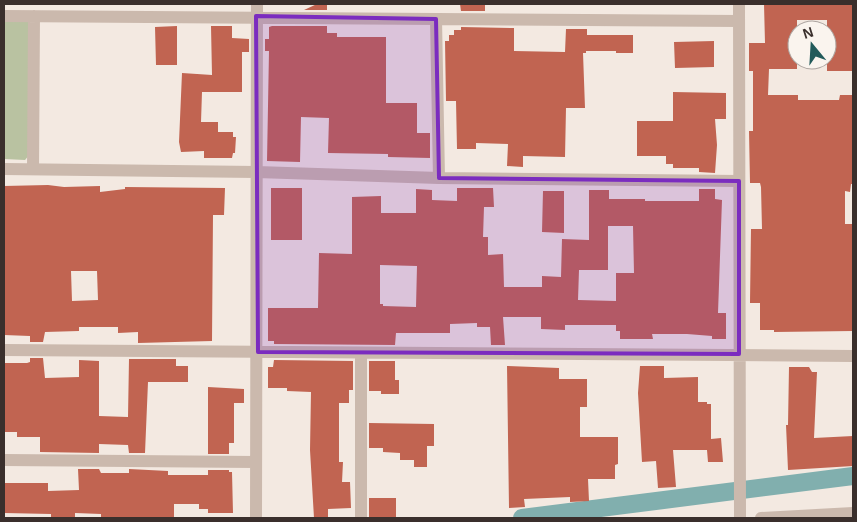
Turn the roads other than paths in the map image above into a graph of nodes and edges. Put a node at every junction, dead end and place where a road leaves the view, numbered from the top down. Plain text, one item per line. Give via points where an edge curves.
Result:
1 (739, 4) edge
2 (257, 10) edge
3 (4, 16) edge
4 (34, 16) junction
5 (436, 19) junction
6 (739, 21) junction
7 (4, 169) edge
8 (33, 169) junction
9 (257, 172) junction
10 (439, 178) junction
11 (739, 181) junction
12 (4, 350) edge
13 (258, 352) junction
14 (361, 354) junction
15 (739, 354) junction
16 (853, 356) edge
17 (4, 460) edge
18 (255, 462) junction
19 (853, 513) edge
20 (256, 518) edge
21 (362, 518) edge
22 (740, 518) edge
23 (761, 518) edge

1 - 6 street
2 - 4 street
2 - 5 street
2 - 9 street
3 - 4 street
4 - 8 street
5 - 6 street
5 - 10 street
6 - 11 street
7 - 8 street
8 - 9 street
9 - 10 street
9 - 13 street
10 - 11 street
11 - 15 street
12 - 13 street
13 - 14 street
13 - 18 street
14 - 15 street
14 - 21 street
15 - 16 street
15 - 22 street
17 - 18 street
18 - 20 street
19 - 23 street

